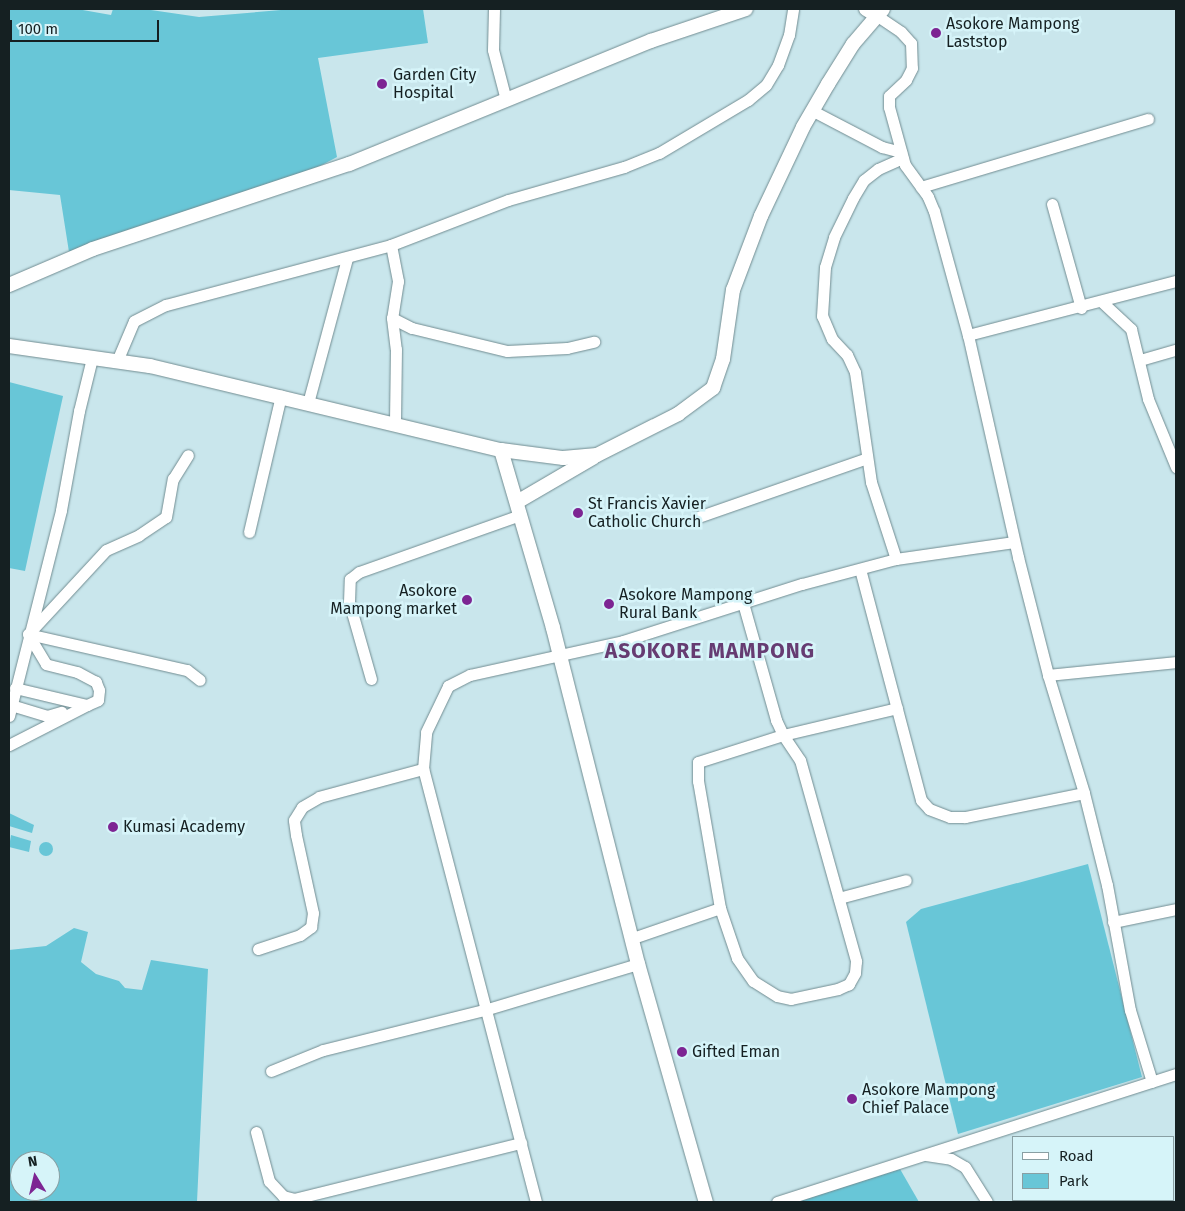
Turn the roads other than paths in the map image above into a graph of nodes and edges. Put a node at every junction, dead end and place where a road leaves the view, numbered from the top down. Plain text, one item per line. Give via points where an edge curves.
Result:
1 (494, 9) edge
2 (746, 9) edge
3 (793, 9) edge
4 (875, 11) edge
5 (724, 12) edge
6 (506, 100) junction
7 (813, 111) junction
8 (1148, 119) dead end
9 (902, 155) junction
10 (921, 186) junction
11 (1052, 204) dead end
12 (391, 245) junction
13 (347, 258) junction
14 (1176, 281) edge
15 (9, 286) edge
16 (1102, 302) junction
17 (1081, 308) junction
18 (392, 318) junction
19 (968, 335) junction
20 (594, 342) dead end
21 (9, 346) edge
22 (1176, 350) edge
23 (92, 358) junction
24 (1140, 360) junction
25 (117, 361) junction
26 (281, 396) junction
27 (308, 403) junction
28 (395, 425) junction
29 (501, 450) junction
30 (188, 455) dead end
31 (597, 455) junction
32 (867, 458) junction
33 (1176, 467) edge
34 (519, 508) junction
35 (698, 517) dead end
36 (249, 532) dead end
37 (1014, 542) junction
38 (896, 559) junction
39 (860, 569) junction
40 (743, 603) junction
41 (28, 634) junction
42 (560, 654) junction
43 (22, 660) junction
44 (1176, 662) edge
45 (46, 664) junction
46 (1048, 675) junction
47 (371, 679) dead end
48 (200, 680) dead end
49 (15, 688) junction
50 (87, 705) junction
51 (897, 708) junction
52 (10, 710) edge
53 (783, 735) junction
54 (9, 745) edge
55 (423, 769) junction
56 (1084, 793) junction
57 (906, 880) dead end
58 (839, 898) junction
59 (720, 908) junction
60 (1176, 909) edge
61 (1113, 922) junction
62 (633, 938) junction
63 (258, 949) dead end
64 (638, 964) junction
65 (488, 1009) junction
66 (272, 1071) dead end
67 (1176, 1074) edge
68 (1152, 1082) junction
69 (256, 1132) dead end
70 (521, 1143) junction
71 (924, 1154) junction
72 (280, 1199) edge
73 (536, 1202) edge
74 (706, 1202) edge
75 (776, 1202) edge
76 (987, 1202) edge

1 - 6 street via 494,50
2 - 5 street
3 - 12 street via 789,36 766,86 681,141 624,167 508,200
4 - 7 street
4 - 9 street via 911,43 914,56 906,80 888,100
5 - 6 street
6 - 15 street via 348,164 93,249
7 - 9 street
7 - 31 street via 761,216 732,290 723,359 713,388 678,414
8 - 10 street
9 - 10 street
9 - 32 street via 864,180 834,237 825,268 822,316 832,339 847,355 855,372
10 - 19 street via 934,211
11 - 17 street
12 - 13 street
12 - 18 street via 398,281
13 - 25 street via 166,305 143,315 134,321
13 - 27 street
14 - 16 street
16 - 17 street
16 - 24 street via 1131,329
17 - 19 street
18 - 20 street via 412,328 507,351 567,348
18 - 28 street via 396,349
19 - 37 street
21 - 23 street
22 - 24 street
23 - 25 street
23 - 41 street via 61,510
24 - 33 street via 1148,399
25 - 26 street
26 - 27 street
26 - 36 street
27 - 28 street
28 - 29 street
29 - 31 street via 563,458
29 - 34 street
30 - 41 street via 173,479 166,517 139,535 106,550
31 - 34 street
32 - 35 street
32 - 38 street via 871,482
34 - 42 street
34 - 47 street via 359,572 350,579 347,590 349,602
37 - 38 street
37 - 46 street
38 - 39 street
39 - 40 street
39 - 51 street
40 - 42 street via 623,641
40 - 53 street
41 - 43 street
41 - 45 street
41 - 48 street via 187,670
42 - 55 street via 470,675 448,686 426,732
42 - 62 street
43 - 45 street
43 - 49 street
44 - 46 street
45 - 50 street via 77,672 96,682 98,700
46 - 56 street
49 - 50 street
49 - 52 street
50 - 52 street via 47,716
50 - 54 street
51 - 53 street
51 - 56 street via 922,800 939,814 965,817
53 - 58 street via 800,760
53 - 59 street via 698,762 698,781
55 - 63 street via 319,797 302,807 294,820 313,913 311,927 300,935
55 - 65 street
56 - 61 street
57 - 58 street
58 - 59 street via 856,961 855,973 849,984 838,989 790,999 765,990 743,969
59 - 62 street
60 - 61 street
61 - 68 street via 1130,1010
62 - 64 street
64 - 65 street
64 - 74 street
65 - 66 street via 323,1050
65 - 70 street
67 - 68 street
68 - 71 street
69 - 72 street via 269,1181
70 - 72 street via 294,1199
70 - 73 street
71 - 75 street
71 - 76 street via 951,1159 965,1167

